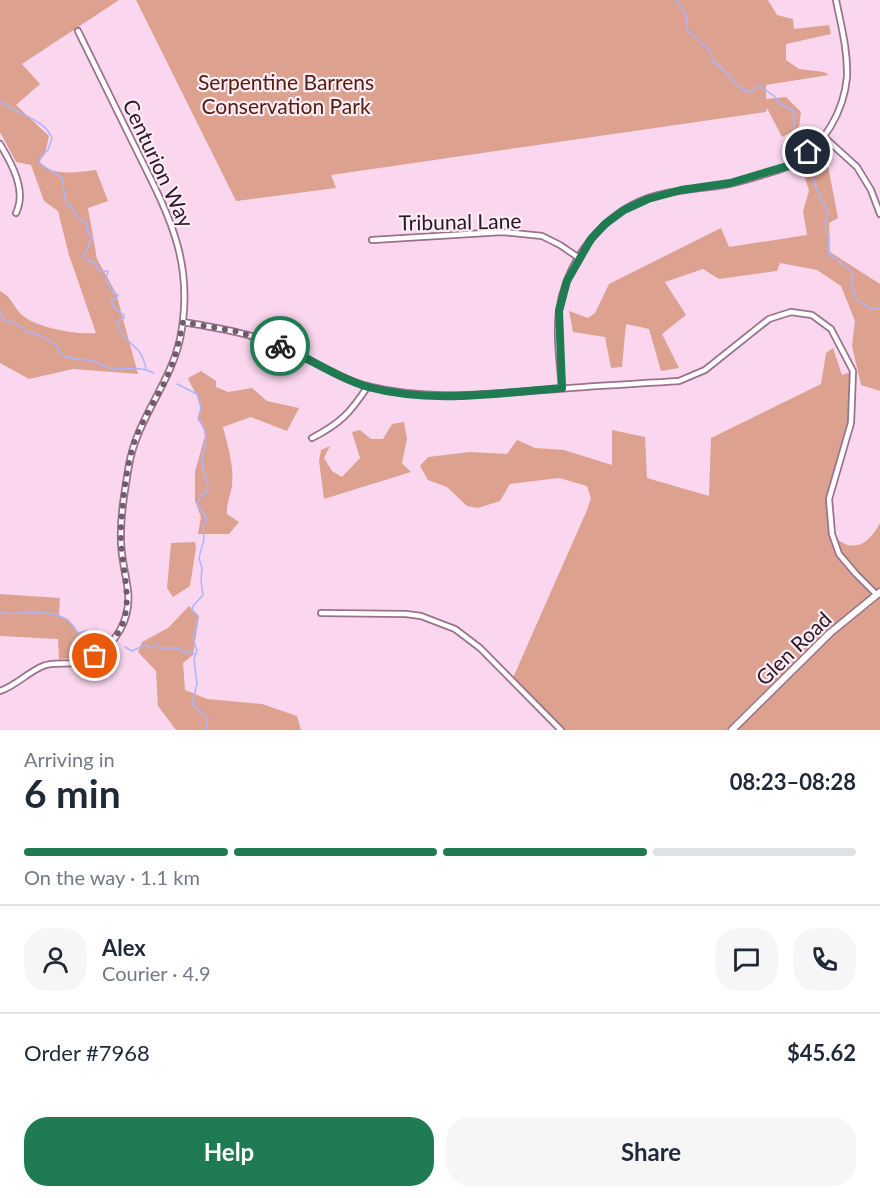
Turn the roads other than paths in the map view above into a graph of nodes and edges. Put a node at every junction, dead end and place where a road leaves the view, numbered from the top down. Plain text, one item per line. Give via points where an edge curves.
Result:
1 (836, 0) edge
2 (78, 31) dead end
3 (824, 137) junction
4 (0, 144) edge
5 (16, 213) dead end
6 (880, 214) edge
7 (372, 240) dead end
8 (579, 258) junction
9 (183, 322) junction
10 (368, 387) junction
11 (562, 388) junction
12 (312, 438) dead end
13 (879, 593) edge
14 (321, 613) dead end
15 (0, 692) edge
16 (561, 730) edge
17 (732, 730) edge

1 - 3 street via 847,77 835,119
2 - 9 street, Centurion Way via 173,229 183,270
3 - 6 street via 857,167
3 - 8 street via 794,164 730,183 681,190 624,210 605,224
4 - 5 street via 20,191
7 - 8 street, Tribunal Lane via 502,232 542,236
8 - 11 street via 568,276 559,311
9 - 10 street via 258,338
9 - 15 street, Centurion Way via 174,361 140,429 129,464 121,541 128,600 121,629 105,650 88,660 44,665
10 - 11 street via 424,396
10 - 12 street via 350,413
11 - 13 street via 679,381 705,370 769,319 791,312 822,321 836,336 853,372 851,423 831,488 831,534 839,554
13 - 17 main road, Glen Road via 830,633
14 - 16 street via 406,614 455,629 480,648

